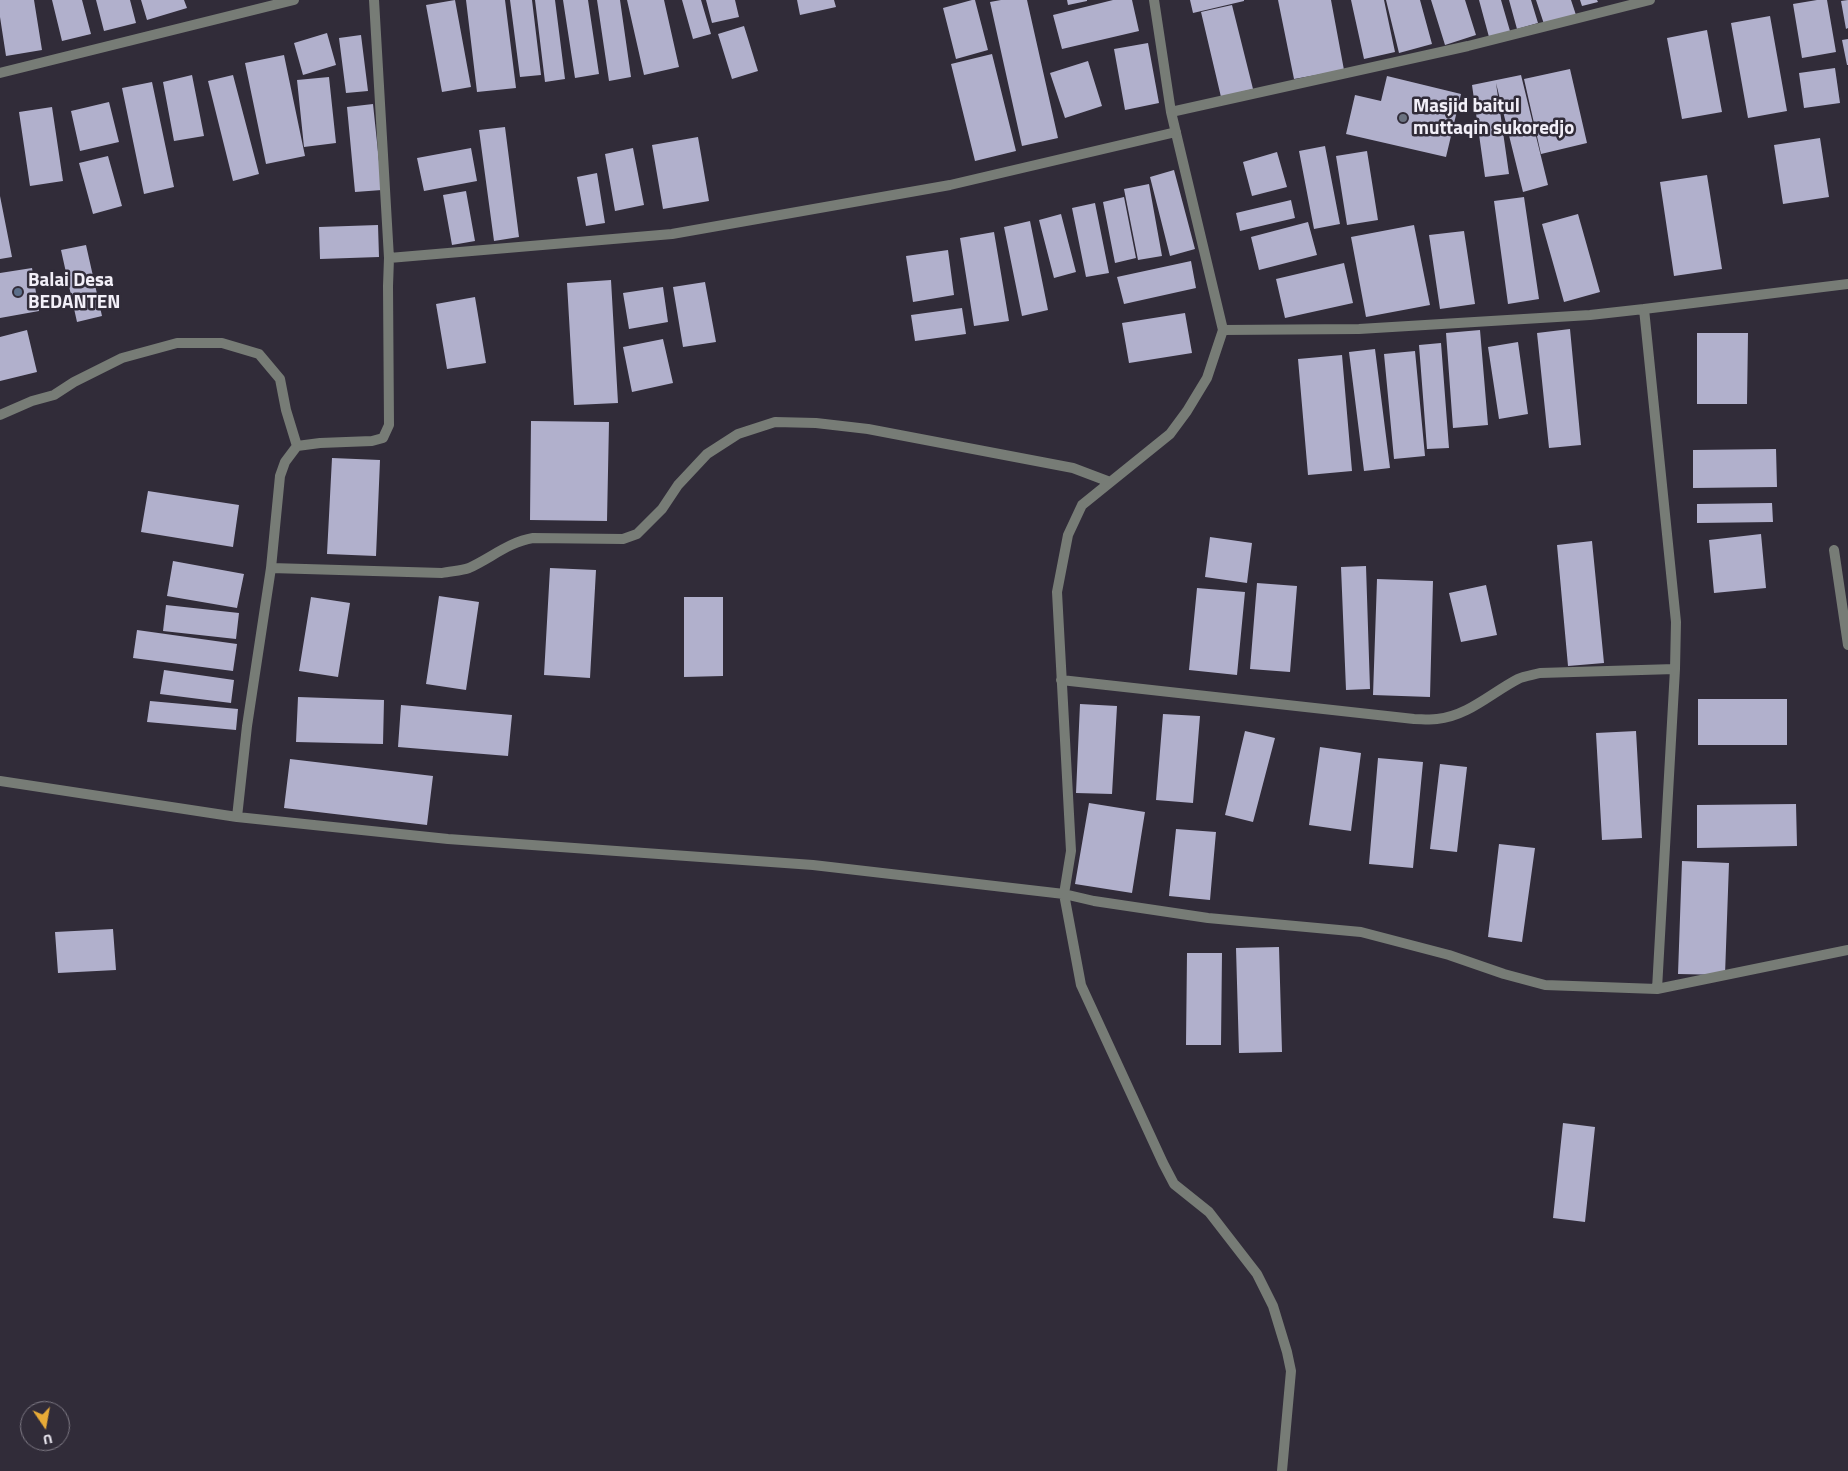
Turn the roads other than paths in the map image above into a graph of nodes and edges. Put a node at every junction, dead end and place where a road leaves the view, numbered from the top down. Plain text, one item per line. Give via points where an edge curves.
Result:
1 (294, 0) edge
2 (374, 0) edge
3 (1154, 0) edge
4 (1650, 0) edge
5 (0, 73) edge
6 (1171, 112) junction
7 (1176, 132) junction
8 (389, 258) junction
9 (1848, 284) edge
10 (1644, 309) junction
11 (1223, 330) junction
12 (0, 415) edge
13 (297, 446) junction
14 (1110, 482) junction
15 (1834, 550) dead end
16 (271, 568) junction
17 (1848, 645) edge
18 (1675, 669) junction
19 (1061, 680) junction
20 (0, 781) edge
21 (237, 817) junction
22 (1064, 894) junction
23 (1848, 950) edge
24 (1658, 989) junction
25 (1282, 1471) edge

1 - 5 street
2 - 8 street
3 - 6 street
4 - 6 street via 1468,46
6 - 7 street
7 - 8 street via 950,185 672,234
7 - 11 street
8 - 13 street via 389,425 383,438 372,442
9 - 10 street
10 - 11 street via 1359,329
10 - 18 street via 1676,622
11 - 14 street via 1207,378 1187,412 1170,434
12 - 13 street via 54,394 122,358 177,343 222,343 259,354 280,379
13 - 16 street via 285,462 280,476
14 - 16 street via 1073,468 868,428 774,422 738,434 707,454 637,534 623,539 533,538 511,544 467,568 442,573
14 - 19 street via 1082,505 1068,535 1057,592
15 - 17 street
16 - 21 street
18 - 19 street via 1540,673 1520,678 1483,702 1438,719
18 - 24 street
19 - 22 street via 1071,851
20 - 21 street
21 - 22 street via 448,839 813,865
22 - 24 street via 1208,918 1361,932 1545,985
22 - 25 street via 1081,985 1163,1164 1174,1184 1209,1212 1257,1274 1273,1306 1291,1371
23 - 24 street

